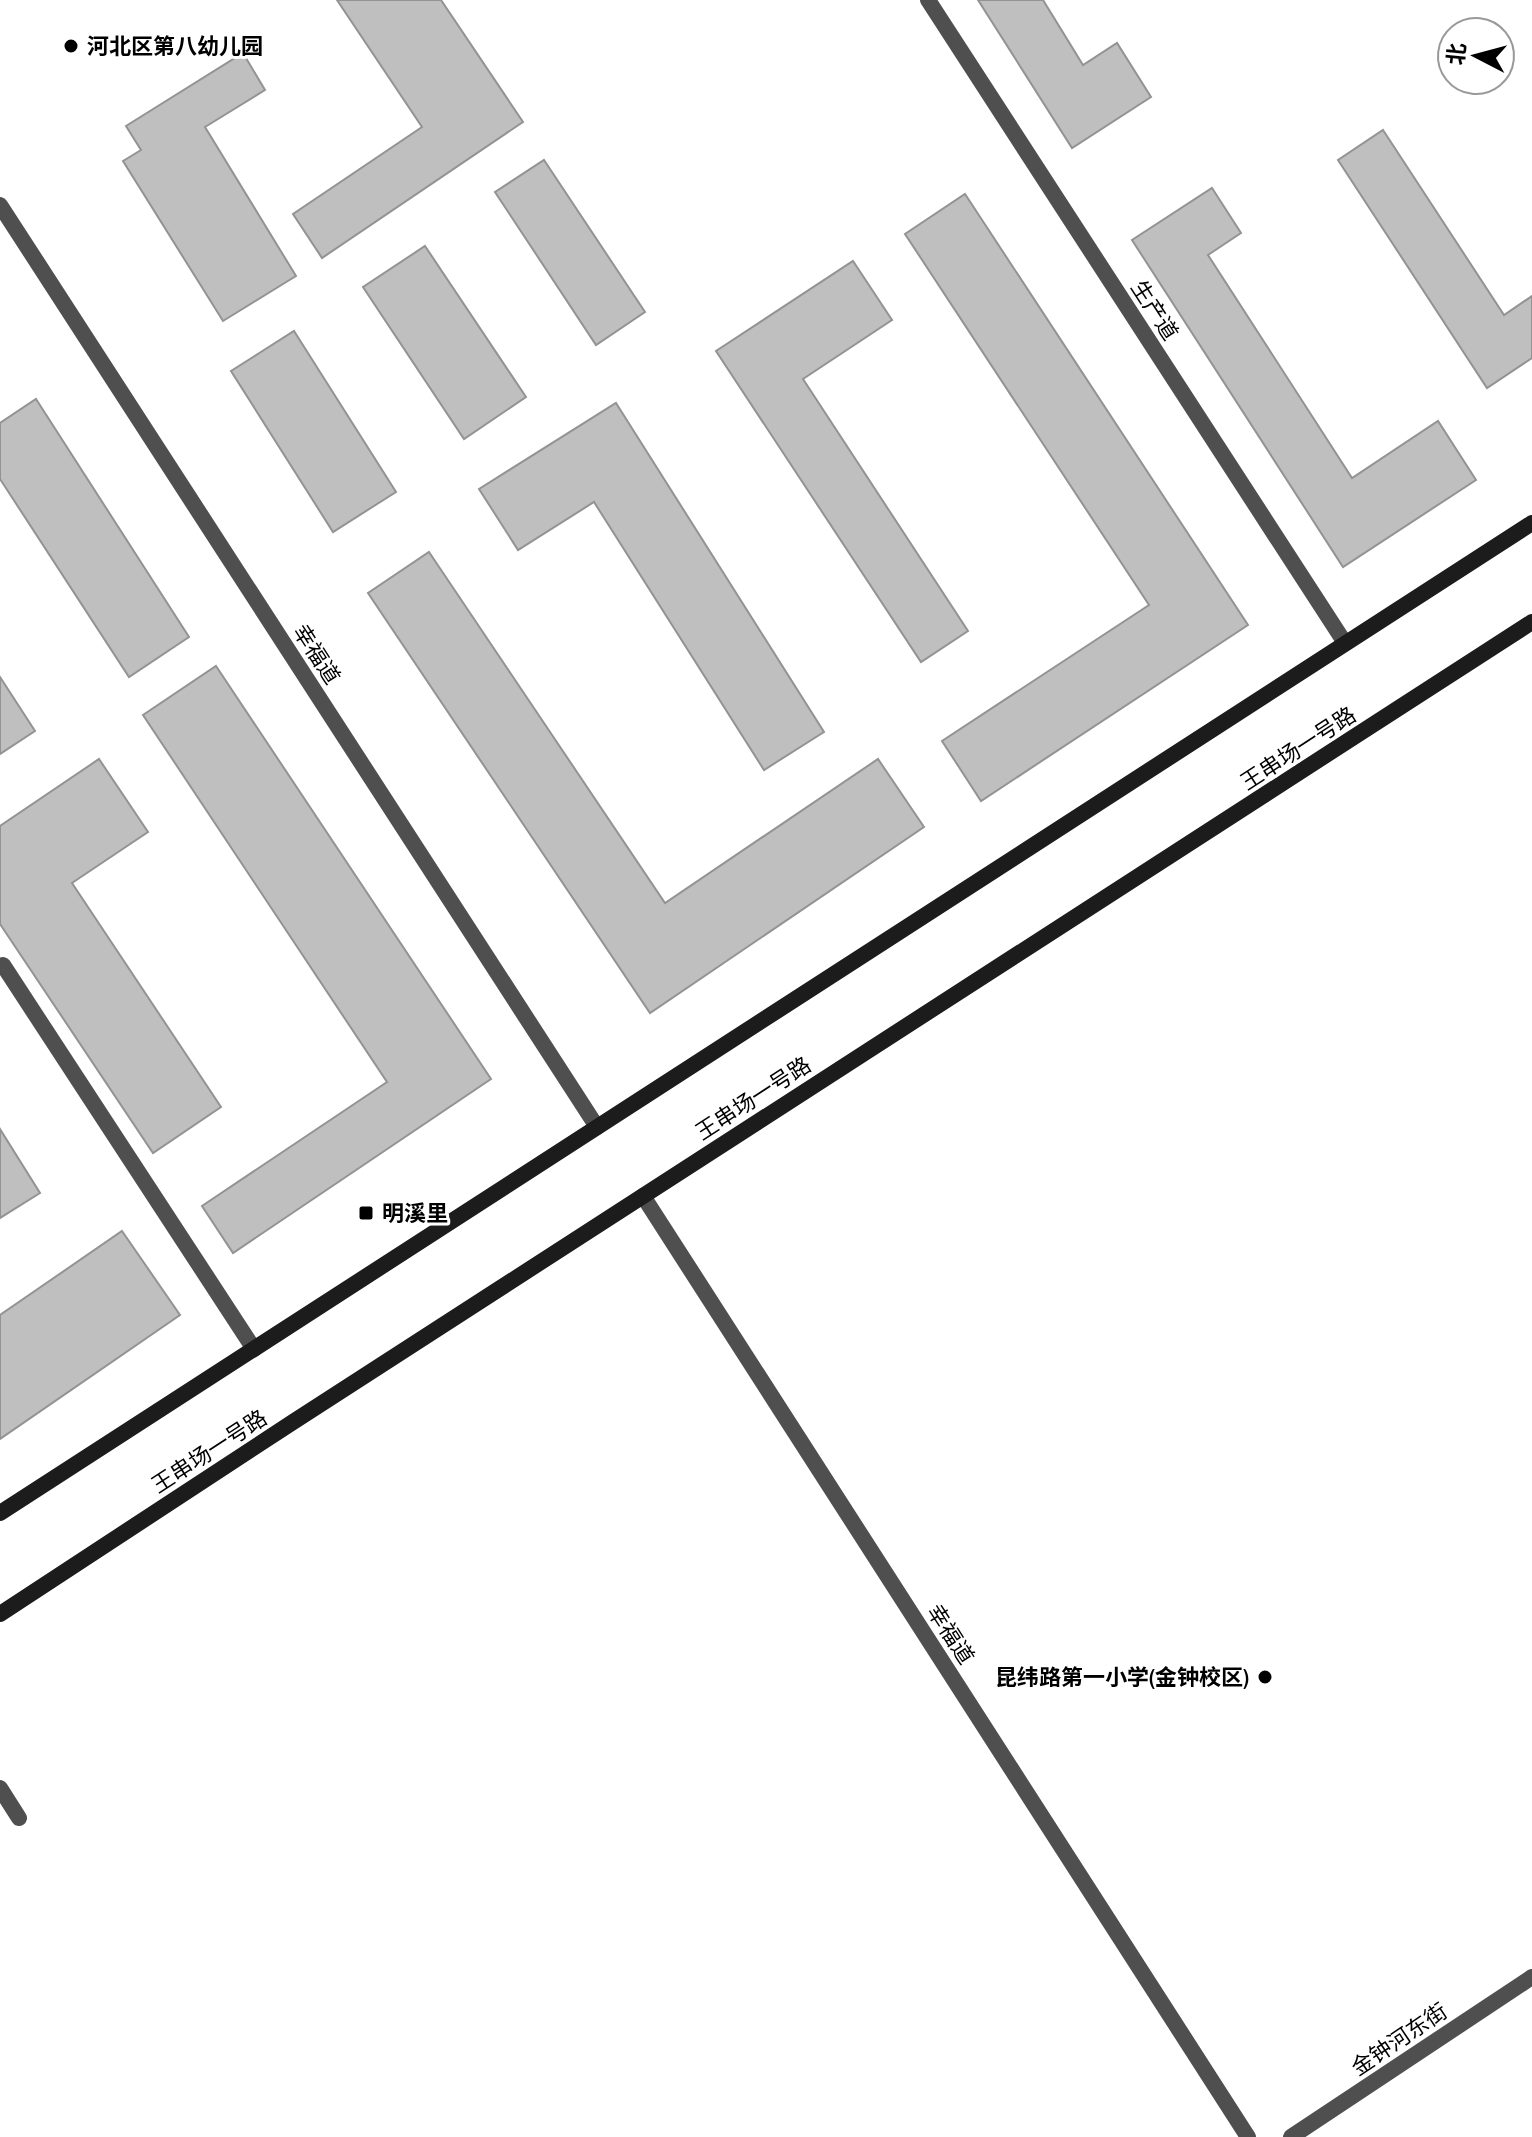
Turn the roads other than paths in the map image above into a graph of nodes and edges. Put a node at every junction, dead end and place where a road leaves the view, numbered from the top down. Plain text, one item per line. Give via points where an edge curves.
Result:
1 (928, 0) edge
2 (0, 205) edge
3 (1532, 523) edge
4 (1532, 622) edge
5 (1345, 643) junction
6 (3, 965) dead end
7 (597, 1127) junction
8 (643, 1196) junction
9 (254, 1349) junction
10 (0, 1513) edge
11 (0, 1614) edge
12 (0, 1788) edge
13 (19, 1818) dead end
14 (1532, 1977) edge
15 (1248, 2137) edge
16 (1291, 2137) edge

1 - 5 street, 生产道
2 - 7 street, 幸福道
3 - 5 main road
4 - 8 main road, 王串场一号路
5 - 7 main road
6 - 9 street
7 - 9 main road
8 - 11 main road, 王串场一号路
8 - 15 street, 幸福道
9 - 10 main road
12 - 13 street
14 - 16 street, 金钟河东街

